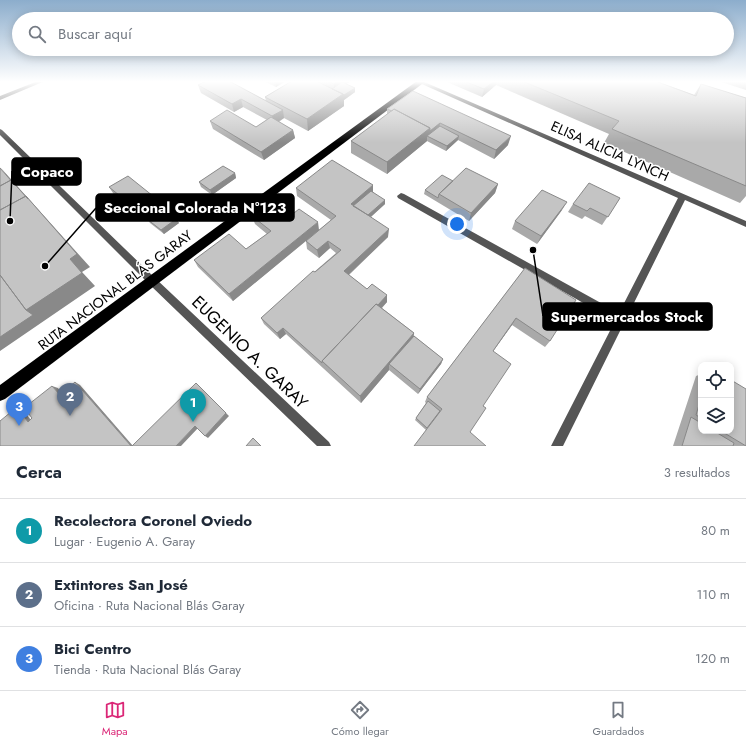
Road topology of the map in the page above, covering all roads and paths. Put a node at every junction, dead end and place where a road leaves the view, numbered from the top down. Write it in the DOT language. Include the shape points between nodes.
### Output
graph roads {
  1 [pos="392,102"];
  2 [pos="467,102"];
  3 [pos="0,131"];
  4 [pos="401,196"];
  5 [pos="682,196"];
  6 [pos="746,224"];
  7 [pos="152,281"];
  8 [pos="620,319"];
  9 [pos="0,394"];
  10 [pos="325,446"];
  11 [pos="557,446"];
  1 -- 7 [label="highway, RUTA NACIONAL BLÁS GARAY"];
  2 -- 5 [label="street, ELISA ALICIA LYNCH"];
  3 -- 7 [label="street, EUGENIO A. GARAY"];
  4 -- 8 [label="street"];
  5 -- 6 [label="street, ELISA ALICIA LYNCH"];
  5 -- 8 [label="street"];
  7 -- 9 [label="highway, RUTA NACIONAL BLÁS GARAY"];
  7 -- 10 [label="street, EUGENIO A. GARAY"];
  8 -- 11 [label="street"];
}
